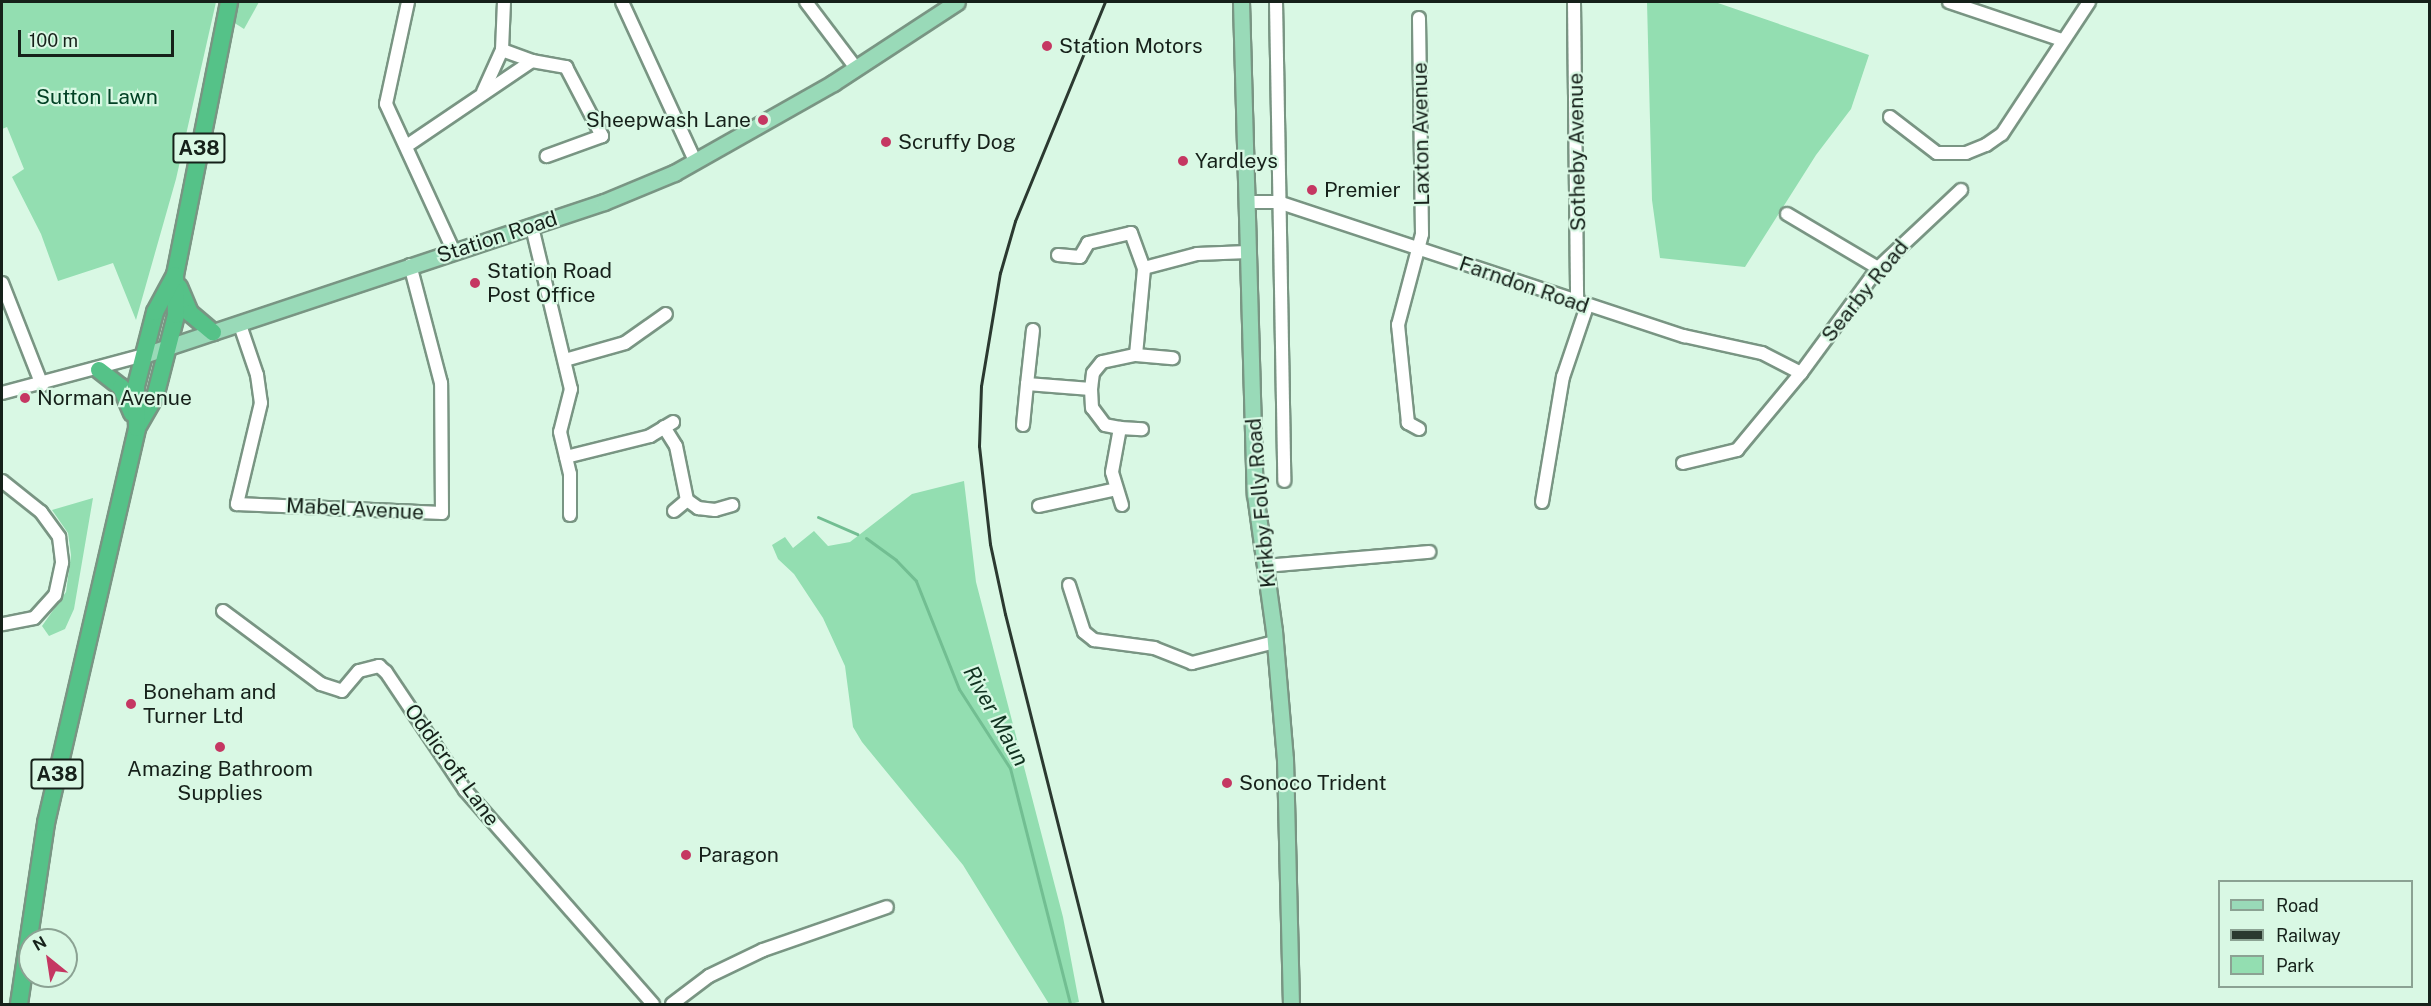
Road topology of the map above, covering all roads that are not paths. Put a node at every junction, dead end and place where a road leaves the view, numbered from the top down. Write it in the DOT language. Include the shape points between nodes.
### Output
graph roads {
  1 [pos="229,2"];
  2 [pos="408,2"];
  3 [pos="504,2"];
  4 [pos="622,2"];
  5 [pos="806,2"];
  6 [pos="957,2"];
  7 [pos="1241,2"];
  8 [pos="1276,2"];
  9 [pos="1574,2"];
  10 [pos="1949,2"];
  11 [pos="2089,2"];
  12 [pos="1419,18"];
  13 [pos="2062,40"];
  14 [pos="502,50"];
  15 [pos="532,62"];
  16 [pos="856,68"];
  17 [pos="482,93"];
  18 [pos="1890,117"];
  19 [pos="408,146"];
  20 [pos="547,156"];
  21 [pos="695,160"];
  22 [pos="1961,190"];
  23 [pos="1246,202"];
  24 [pos="1278,202"];
  25 [pos="1787,214"];
  26 [pos="532,227"];
  27 [pos="1419,249"];
  28 [pos="454,252"];
  29 [pos="1248,252"];
  30 [pos="1058,255"];
  31 [pos="410,265"];
  32 [pos="1144,268"];
  33 [pos="1878,268"];
  34 [pos="175,275"];
  35 [pos="2,283"];
  36 [pos="1582,304"];
  37 [pos="666,314"];
  38 [pos="240,324"];
  39 [pos="1033,330"];
  40 [pos="213,332"];
  41 [pos="168,347"];
  42 [pos="144,355"];
  43 [pos="1136,355"];
  44 [pos="1173,358"];
  45 [pos="565,360"];
  46 [pos="99,370"];
  47 [pos="1801,373"];
  48 [pos="1027,384"];
  49 [pos="42,385"];
  50 [pos="1091,389"];
  51 [pos="2,393"];
  52 [pos="1023,425"];
  53 [pos="137,428"];
  54 [pos="1120,428"];
  55 [pos="1142,429"];
  56 [pos="1419,429"];
  57 [pos="566,457"];
  58 [pos="1683,464"];
  59 [pos="2,481"];
  60 [pos="1284,481"];
  61 [pos="1116,489"];
  62 [pos="687,500"];
  63 [pos="1542,502"];
  64 [pos="732,505"];
  65 [pos="1122,505"];
  66 [pos="1039,506"];
  67 [pos="674,512"];
  68 [pos="570,515"];
  69 [pos="1429,552"];
  70 [pos="1265,566"];
  71 [pos="1069,585"];
  72 [pos="224,611"];
  73 [pos="2,624"];
  74 [pos="1275,642"];
  75 [pos="887,907"];
  76 [pos="19,1005"];
  77 [pos="653,1005"];
  78 [pos="672,1005"];
  79 [pos="1291,1005"];
  1 -- 34 [label="highway, A38"];
  2 -- 19 [label="street" via="387,104"];
  3 -- 14 [label="street"];
  4 -- 21 [label="street"];
  5 -- 16 [label="street"];
  6 -- 16 [label="main road, Station Road"];
  7 -- 23 [label="main road, Kirkby Folly Road"];
  8 -- 24 [label="street, Kirkby Folly Road"];
  9 -- 36 [label="street, Sotheby Avenue"];
  10 -- 13 [label="street"];
  11 -- 13 [label="street"];
  12 -- 27 [label="street, Laxton Avenue"];
  13 -- 18 [label="street" via="2001,134 1986,145 1949,156 1937,153"];
  14 -- 15 [label="street"];
  14 -- 17 [label="street"];
  15 -- 17 [label="street"];
  15 -- 20 [label="street" via="566,67 602,136"];
  16 -- 21 [label="main road, Station Road"];
  17 -- 19 [label="street"];
  19 -- 28 [label="street"];
  21 -- 26 [label="main road, Station Road" via="604,202"];
  22 -- 33 [label="street, Searby Road"];
  23 -- 24 [label="street, Farndon Road"];
  23 -- 29 [label="main road, Kirkby Folly Road"];
  24 -- 27 [label="street, Farndon Road"];
  24 -- 60 [label="street, Kirkby Folly Road"];
  25 -- 33 [label="street"];
  26 -- 28 [label="main road, Station Road"];
  26 -- 45 [label="street"];
  27 -- 36 [label="street, Farndon Road"];
  27 -- 56 [label="street, Laxton Avenue" via="1398,325 1408,423"];
  28 -- 31 [label="main road, Station Road"];
  29 -- 32 [label="street" via="1197,254"];
  29 -- 70 [label="main road, Kirkby Folly Road" via="1256,494"];
  30 -- 32 [label="street" via="1080,257 1088,243 1131,233"];
  31 -- 38 [label="main road, Station Road"];
  31 -- 38 [label="street, Mabel Avenue" via="441,383 442,513 237,504 261,403 257,375"];
  32 -- 43 [label="street"];
  33 -- 47 [label="street, Searby Road"];
  34 -- 40 [label="highway" via="190,313"];
  34 -- 41 [label="highway, A38" via="176,315"];
  34 -- 42 [label="highway, A38" via="155,312"];
  35 -- 49 [label="street"];
  36 -- 47 [label="street, Farndon Road" via="1684,336 1754,351"];
  36 -- 63 [label="street, Sotheby Avenue" via="1563,377"];
  37 -- 45 [label="street" via="626,343"];
  38 -- 40 [label="main road, Station Road"];
  39 -- 48 [label="street"];
  40 -- 41 [label="main road, Station Road"];
  41 -- 42 [label="main road, Station Road"];
  41 -- 53 [label="highway, A38" via="154,397"];
  42 -- 46 [label="street, Station Road"];
  42 -- 53 [label="highway, A38" via="136,391"];
  43 -- 44 [label="street"];
  43 -- 50 [label="street" via="1102,362 1093,373"];
  45 -- 57 [label="street" via="572,389 560,432"];
  46 -- 49 [label="street, Station Road"];
  46 -- 53 [label="highway" via="121,387"];
  47 -- 58 [label="street, Searby Road" via="1737,450"];
  48 -- 50 [label="street"];
  48 -- 52 [label="street"];
  49 -- 51 [label="street, Station Road"];
  50 -- 54 [label="street" via="1092,408 1105,425"];
  53 -- 76 [label="highway, A38" via="65,735 30,914"];
  54 -- 55 [label="street"];
  54 -- 61 [label="street" via="1112,472"];
  57 -- 62 [label="street" via="650,436 669,424"];
  57 -- 68 [label="street"];
  59 -- 73 [label="street" via="23,495 47,520 59,537 62,563 55,594 34,618"];
  61 -- 65 [label="street"];
  61 -- 66 [label="street"];
  62 -- 64 [label="street" via="699,508 715,510"];
  62 -- 67 [label="street"];
  69 -- 70 [label="street"];
  70 -- 74 [label="main road, Kirkby Folly Road"];
  71 -- 74 [label="street" via="1084,632 1094,639 1154,648 1192,663 1210,662"];
  72 -- 77 [label="street, Oddicroft Lane" via="321,684 342,691 359,671 379,666 386,672 465,790"];
  74 -- 79 [label="main road, Kirkby Folly Road" via="1285,759"];
  75 -- 78 [label="street" via="763,950 709,976"];
}
